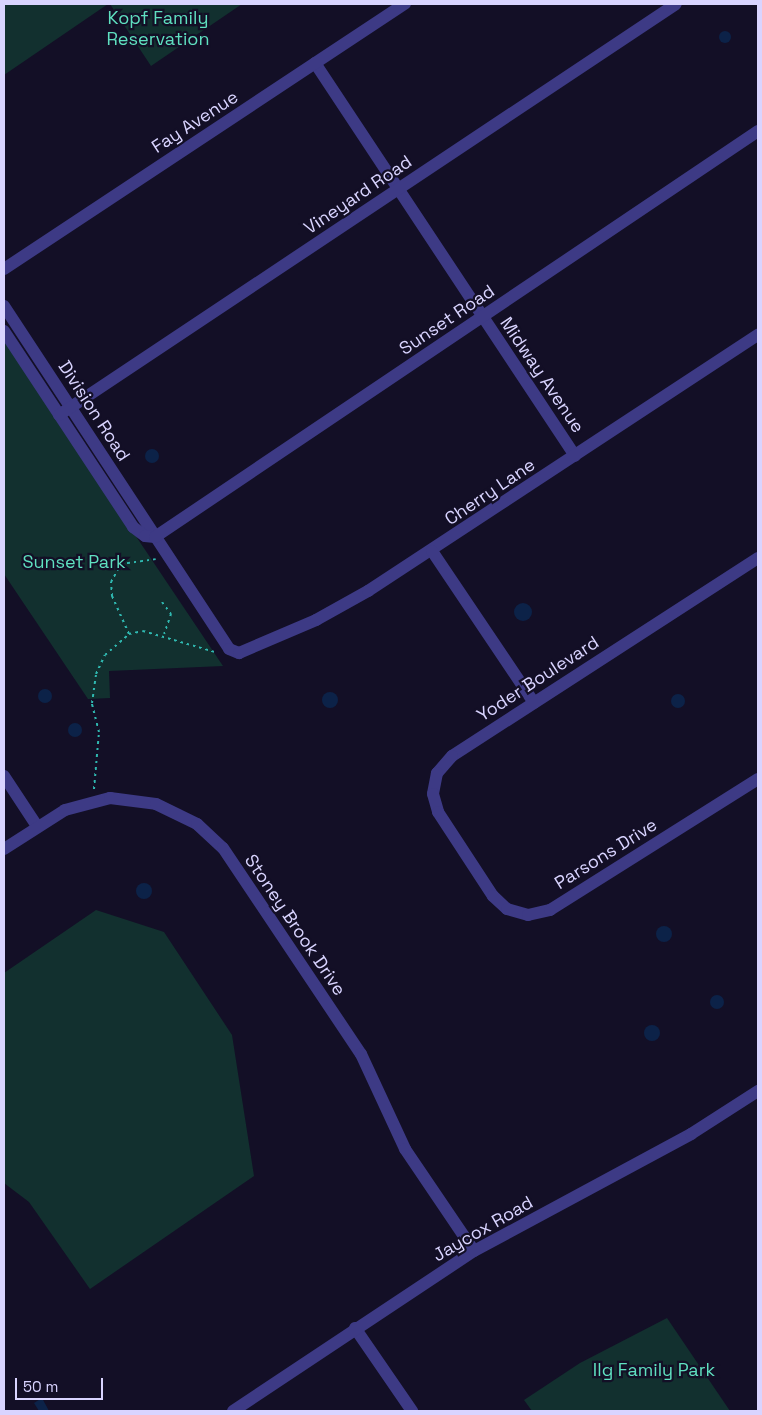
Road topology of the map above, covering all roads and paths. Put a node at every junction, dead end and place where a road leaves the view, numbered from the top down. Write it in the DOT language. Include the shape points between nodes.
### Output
graph roads {
  1 [pos="405,4"];
  2 [pos="676,4"];
  3 [pos="315,63"];
  4 [pos="758,131"];
  5 [pos="398,189"];
  6 [pos="4,269"];
  7 [pos="4,306"];
  8 [pos="482,317"];
  9 [pos="4,331"];
  10 [pos="758,335"];
  11 [pos="70,407"];
  12 [pos="59,415"];
  13 [pos="575,456"];
  14 [pos="155,537"];
  15 [pos="432,551"];
  16 [pos="168,558"];
  17 [pos="758,558"];
  18 [pos="162,602"];
  19 [pos="129,634"];
  20 [pos="164,634"];
  21 [pos="229,649"];
  22 [pos="534,703"];
  23 [pos="4,776"];
  24 [pos="758,779"];
  25 [pos="93,801"];
  26 [pos="37,826"];
  27 [pos="4,849"];
  28 [pos="478,873"];
  29 [pos="758,1090"];
  30 [pos="474,1252"];
  31 [pos="355,1328"];
  32 [pos="233,1411"];
  33 [pos="412,1411"];
  1 -- 3 [label="street, Fay Avenue"];
  2 -- 5 [label="street, Vineyard Road"];
  3 -- 5 [label="street, Midway Avenue"];
  3 -- 6 [label="street, Fay Avenue"];
  4 -- 8 [label="street, Sunset Road"];
  5 -- 8 [label="street, Midway Avenue"];
  5 -- 11 [label="street, Vineyard Road"];
  7 -- 11 [label="street, Division Road"];
  8 -- 13 [label="street, Midway Avenue"];
  8 -- 14 [label="street, Sunset Road"];
  9 -- 12 [label="street, Division Road"];
  10 -- 13 [label="street, Cherry Lane"];
  11 -- 12 [label="street, Vineyard Road"];
  11 -- 14 [label="street, Division Road"];
  12 -- 14 [label="street, Division Road" via="133,527 145,536"];
  13 -- 15 [label="street, Cherry Lane"];
  14 -- 16 [label="street, Division Road"];
  15 -- 21 [label="street, Cherry Lane" via="316,620 239,653"];
  15 -- 22 [label="street"];
  16 -- 19 [label="path" via="129,562 116,570 112,596"];
  16 -- 21 [label="street, Division Road"];
  17 -- 22 [label="street, Yoder Boulevard"];
  18 -- 20 [label="path" via="171,614"];
  19 -- 20 [label="path"];
  19 -- 25 [label="path" via="105,655 96,674 92,703 100,732"];
  20 -- 21 [label="path" via="211,653"];
  22 -- 28 [label="street, Yoder Boulevard" via="452,756 434,783 438,812"];
  23 -- 26 [label="street"];
  24 -- 28 [label="street, Parsons Drive" via="539,914 507,909"];
  25 -- 26 [label="street, Stoney Brook Drive"];
  25 -- 30 [label="street, Stoney Brook Drive" via="133,799 167,808 197,824 222,848 361,1054 401,1142"];
  26 -- 27 [label="street, Stoney Brook Drive"];
  29 -- 30 [label="street, Jaycox Road" via="691,1134"];
  30 -- 31 [label="street, Jaycox Road"];
  31 -- 32 [label="street, Jaycox Road"];
  31 -- 33 [label="street"];
}
